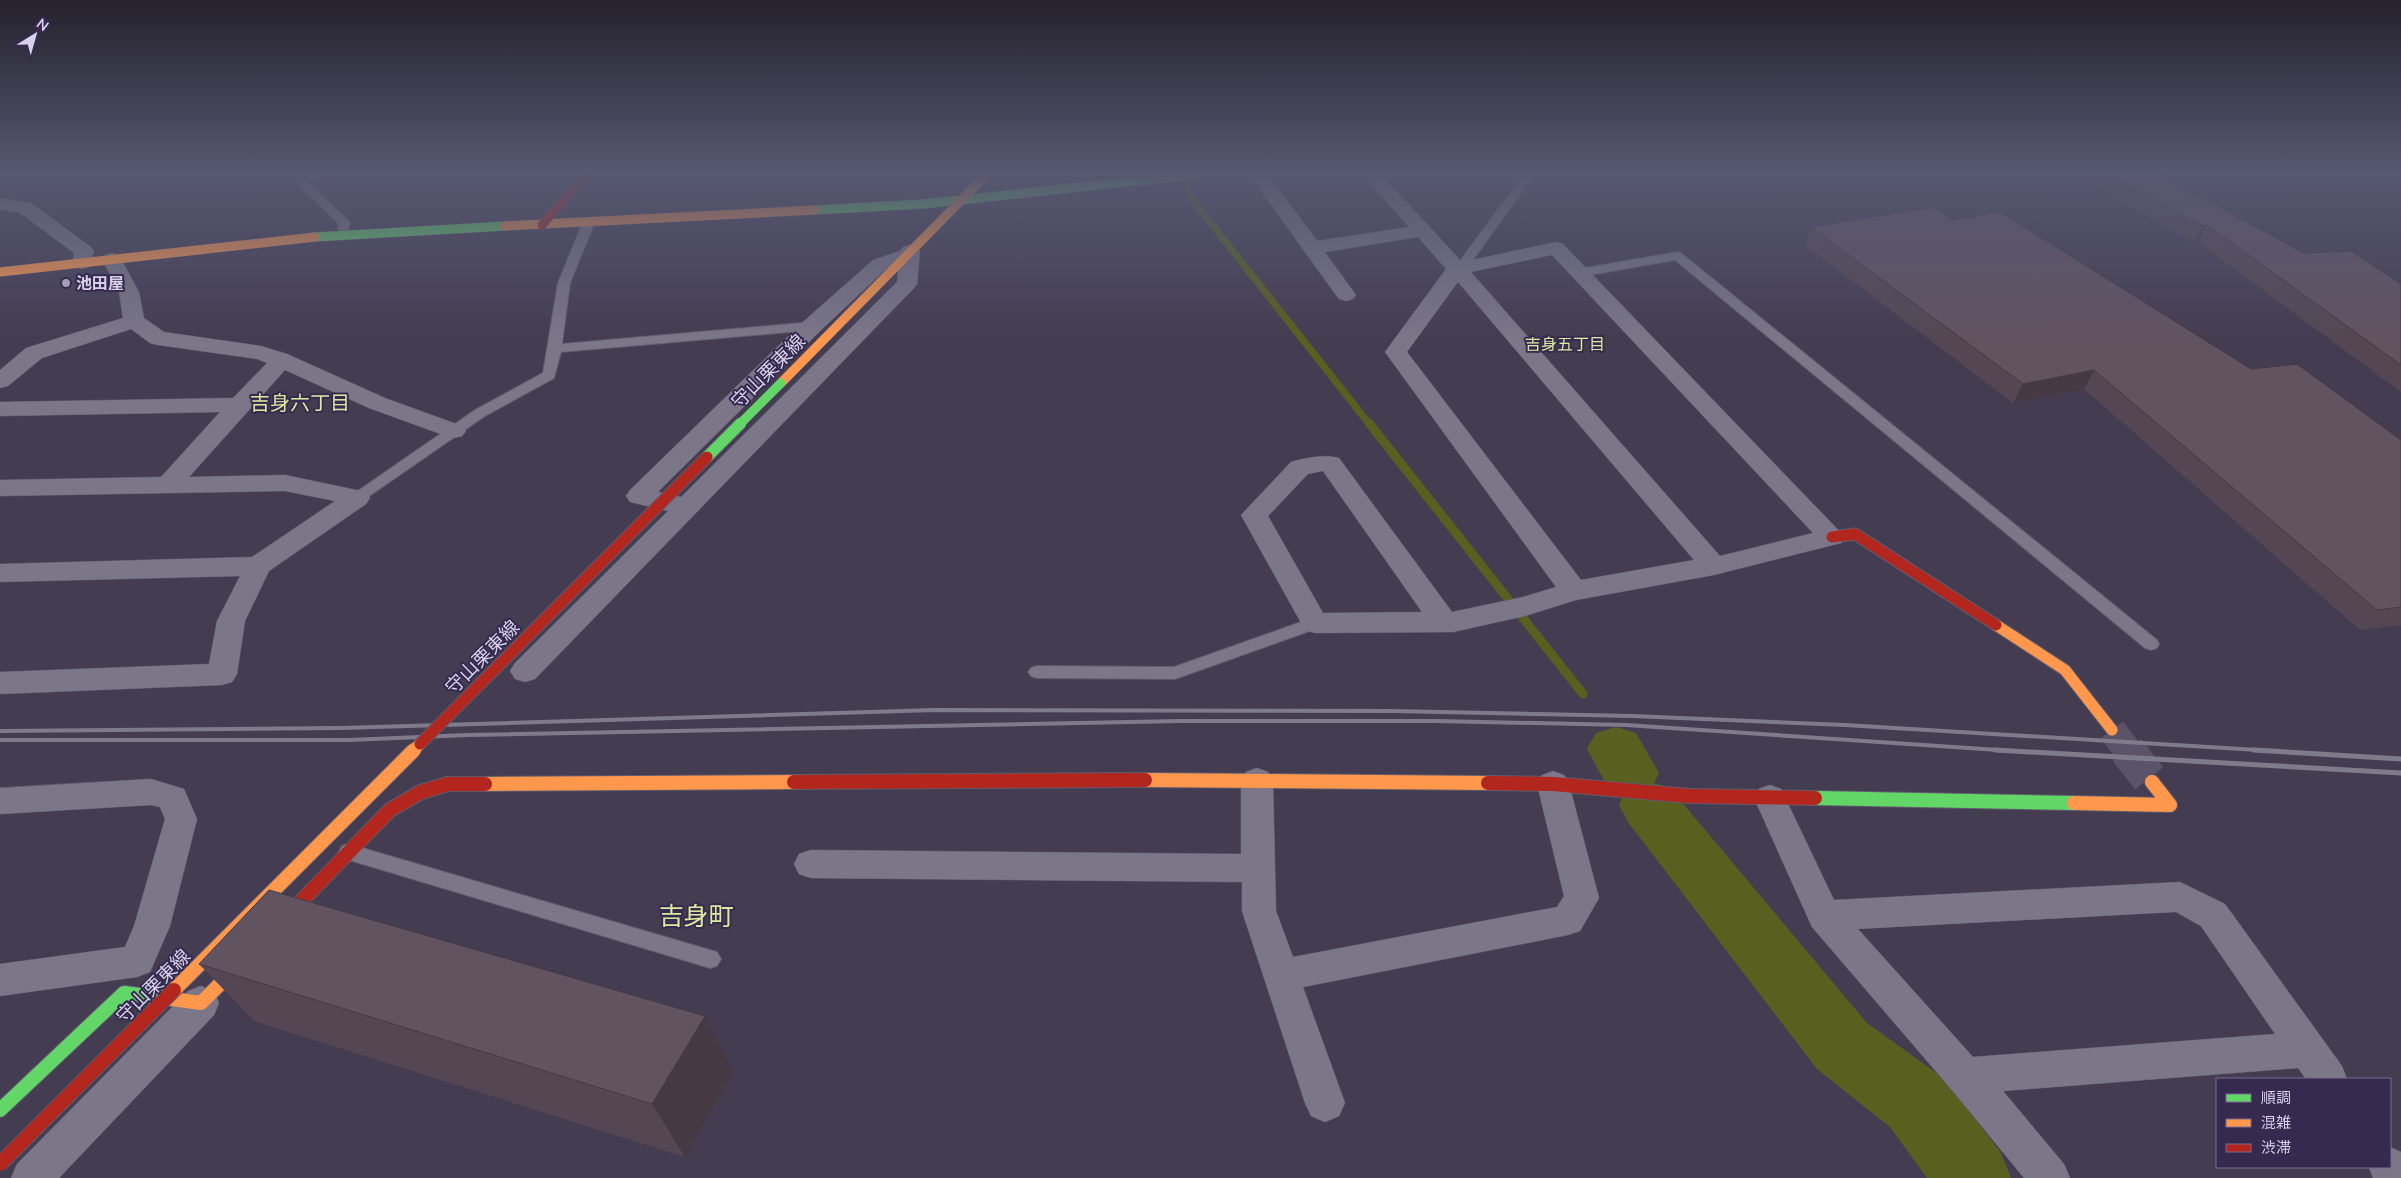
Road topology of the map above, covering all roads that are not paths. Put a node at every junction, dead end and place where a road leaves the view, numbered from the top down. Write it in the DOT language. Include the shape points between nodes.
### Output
graph roads {
  1 [pos="56,229"];
  2 [pos="344,229"];
  3 [pos="455,229"];
  4 [pos="586,229"];
  5 [pos="932,229"];
  6 [pos="1297,229"];
  7 [pos="1488,229"];
  8 [pos="1422,231"];
  9 [pos="344,234"];
  10 [pos="1311,248"];
  11 [pos="908,253"];
  12 [pos="112,259"];
  13 [pos="82,263"];
  14 [pos="1459,268"];
  15 [pos="0,272"];
  16 [pos="1579,273"];
  17 [pos="1346,295"];
  18 [pos="134,321"];
  19 [pos="812,326"];
  20 [pos="555,350"];
  21 [pos="279,359"];
  22 [pos="0,381"];
  23 [pos="239,405"];
  24 [pos="0,409"];
  25 [pos="454,431"];
  26 [pos="168,485"];
  27 [pos="0,488"];
  28 [pos="357,498"];
  29 [pos="687,507"];
  30 [pos="1832,537"];
  31 [pos="258,566"];
  32 [pos="1714,566"];
  33 [pos="0,573"];
  34 [pos="1574,591"];
  35 [pos="1444,622"];
  36 [pos="1315,623"];
  37 [pos="2151,644"];
  38 [pos="525,672"];
  39 [pos="1038,672"];
  40 [pos="0,683"];
  41 [pos="2112,730"];
  42 [pos="1256,781"];
  43 [pos="2152,782"];
  44 [pos="1553,784"];
  45 [pos="1770,798"];
  46 [pos="0,801"];
  47 [pos="349,852"];
  48 [pos="810,864"];
  49 [pos="1258,868"];
  50 [pos="1824,916"];
  51 [pos="268,934"];
  52 [pos="255,948"];
  53 [pos="710,959"];
  54 [pos="1281,975"];
  55 [pos="130,977"];
  56 [pos="0,980"];
  57 [pos="201,1003"];
  58 [pos="2307,1049"];
  59 [pos="1965,1076"];
  60 [pos="2327,1078"];
  61 [pos="1325,1103"];
  62 [pos="0,1110"];
  63 [pos="0,1164"];
  64 [pos="31,1178"];
  65 [pos="2050,1178"];
  1 -- 13 [label="street" via="84,251"];
  2 -- 9 [label="lane"];
  3 -- 9 [label="street"];
  4 -- 20 [label="lane" via="564,283"];
  5 -- 11 [label="street, 守山栗東線"];
  6 -- 10 [label="street"];
  7 -- 14 [label="lane"];
  8 -- 10 [label="street"];
  8 -- 14 [label="street"];
  9 -- 12 [label="street"];
  10 -- 17 [label="street"];
  11 -- 19 [label="street" via="880,264"];
  11 -- 29 [label="street" via="907,284"];
  11 -- 63 [label="street, 守山栗東線, bridge"];
  12 -- 13 [label="street"];
  12 -- 18 [label="street" via="129,292"];
  13 -- 15 [label="street"];
  14 -- 16 [label="street" via="1556,248"];
  14 -- 32 [label="street"];
  14 -- 34 [label="street" via="1396,352"];
  16 -- 30 [label="street"];
  16 -- 37 [label="lane" via="1677,256"];
  18 -- 21 [label="street" via="158,338 261,353"];
  18 -- 22 [label="street" via="34,353"];
  19 -- 20 [label="lane"];
  19 -- 29 [label="street" via="639,496"];
  20 -- 25 [label="lane" via="549,375"];
  21 -- 23 [label="street" via="278,366"];
  21 -- 25 [label="street" via="377,403"];
  23 -- 24 [label="street"];
  23 -- 26 [label="street"];
  25 -- 28 [label="lane"];
  26 -- 27 [label="street"];
  26 -- 28 [label="street" via="285,484"];
  28 -- 31 [label="street"];
  29 -- 38 [label="street"];
  30 -- 32 [label="street"];
  30 -- 41 [label="street" via="1855,534 2065,670"];
  31 -- 33 [label="street"];
  31 -- 40 [label="street" via="231,621 222,674"];
  32 -- 34 [label="street"];
  34 -- 35 [label="street" via="1516,609"];
  35 -- 36 [label="street"];
  35 -- 36 [label="street" via="1330,463 1300,467 1254,515"];
  36 -- 39 [label="lane" via="1176,673"];
  42 -- 44 [label="street"];
  42 -- 47 [label="street" via="448,784 422,792 390,810"];
  42 -- 49 [label="street"];
  43 -- 45 [label="street" via="2170,805"];
  44 -- 45 [label="street" via="1690,796"];
  44 -- 54 [label="street" via="1582,898 1568,920"];
  45 -- 50 [label="street"];
  46 -- 55 [label="street" via="151,792 173,798 181,818 152,926"];
  47 -- 51 [label="street"];
  47 -- 53 [label="lane"];
  48 -- 49 [label="street"];
  49 -- 54 [label="street" via="1259,911"];
  50 -- 58 [label="street" via="2180,897 2213,915"];
  50 -- 59 [label="street"];
  52 -- 57 [label="street"];
  54 -- 61 [label="street"];
  55 -- 56 [label="street"];
  55 -- 57 [label="street"];
  55 -- 62 [label="street"];
  57 -- 64 [label="street"];
  58 -- 59 [label="street"];
  58 -- 60 [label="street"];
  59 -- 65 [label="street"];
}
